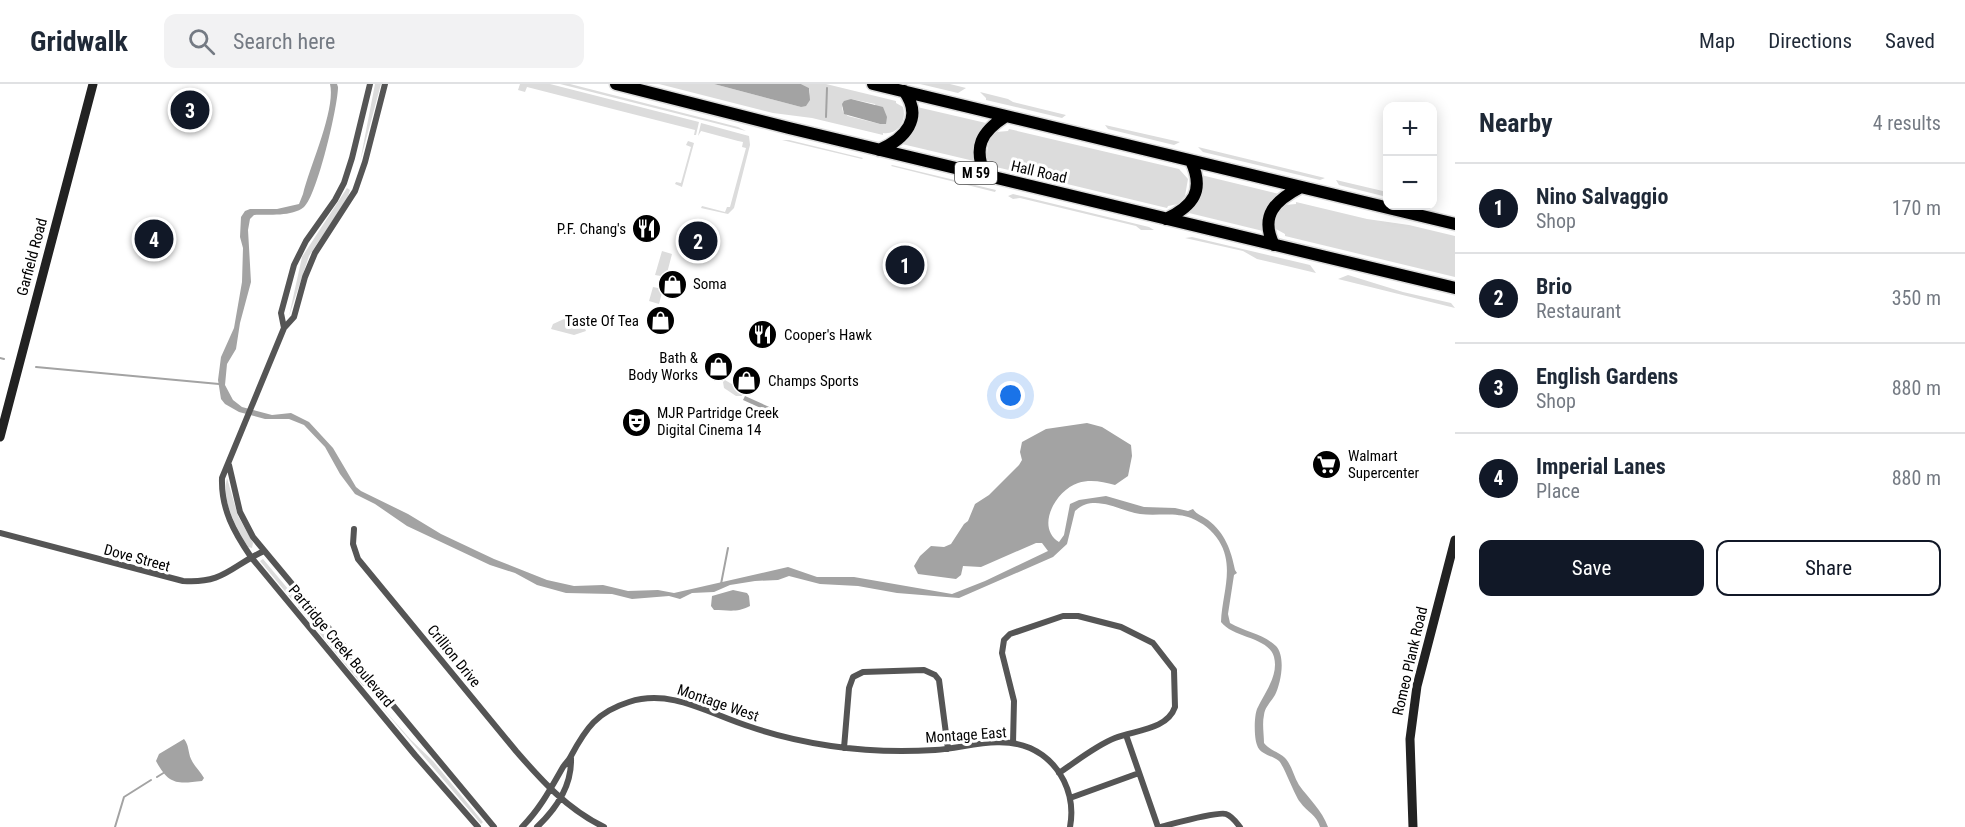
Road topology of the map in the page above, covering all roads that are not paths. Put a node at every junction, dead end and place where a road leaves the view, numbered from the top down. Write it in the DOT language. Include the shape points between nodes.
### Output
graph roads {
  1 [pos="93,84"];
  2 [pos="370,84"];
  3 [pos="385,84"];
  4 [pos="616,84"];
  5 [pos="873,84"];
  6 [pos="904,91"];
  7 [pos="1006,116"];
  8 [pos="879,150"];
  9 [pos="1191,161"];
  10 [pos="985,175"];
  11 [pos="1301,187"];
  12 [pos="1166,219"];
  13 [pos="1455,224"];
  14 [pos="1274,245"];
  15 [pos="1455,288"];
  16 [pos="284,328"];
  17 [pos="0,437"];
  18 [pos="229,465"];
  19 [pos="354,529"];
  20 [pos="0,533"];
  21 [pos="1455,540"];
  22 [pos="264,551"];
  23 [pos="251,557"];
  24 [pos="1126,735"];
  25 [pos="1013,743"];
  26 [pos="844,748"];
  27 [pos="948,749"];
  28 [pos="571,757"];
  29 [pos="1059,772"];
  30 [pos="1139,773"];
  31 [pos="551,790"];
  32 [pos="560,798"];
  33 [pos="1070,798"];
  34 [pos="478,827"];
  35 [pos="494,827"];
  36 [pos="522,827"];
  37 [pos="537,827"];
  38 [pos="604,827"];
  39 [pos="1070,827"];
  40 [pos="1159,827"];
  41 [pos="1240,827"];
  42 [pos="1413,827"];
  1 -- 17 [label="main road, Garfield Road"];
  2 -- 16 [label="street, Partridge Creek Boulevard" via="346,178 294,265 281,313"];
  3 -- 16 [label="street, Partridge Creek Boulevard" via="355,191 315,254 294,317"];
  4 -- 8 [label="highway, Hall Road / M 59"];
  5 -- 6 [label="highway"];
  6 -- 7 [label="highway"];
  6 -- 8 [label="highway" via="912,109 908,128 894,143"];
  7 -- 9 [label="highway"];
  7 -- 10 [label="highway" via="982,138 979,154"];
  8 -- 10 [label="highway, Hall Road / M 59"];
  9 -- 11 [label="highway"];
  9 -- 12 [label="highway" via="1196,180 1192,200 1185,209"];
  10 -- 12 [label="highway, Hall Road / M 59"];
  11 -- 13 [label="highway"];
  11 -- 14 [label="highway" via="1282,197 1272,209 1268,228"];
  12 -- 14 [label="highway, Hall Road / M 59"];
  14 -- 15 [label="highway, Hall Road / M 59"];
  16 -- 18 [label="street, Partridge Creek Boulevard"];
  18 -- 22 [label="street, Partridge Creek Boulevard" via="240,512"];
  18 -- 23 [label="street, Partridge Creek Boulevard" via="222,478 225,507 232,527"];
  19 -- 31 [label="street, Crillion Drive" via="355,553 362,564"];
  20 -- 23 [label="street, Dove Street" via="183,581 217,578"];
  21 -- 42 [label="main road, Romeo Plank Road" via="1413,710"];
  22 -- 23 [label="street, Dove Street"];
  22 -- 35 [label="street, Partridge Creek Boulevard"];
  23 -- 34 [label="street, Partridge Creek Boulevard"];
  24 -- 25 [label="street" via="1169,718 1175,707 1174,670 1153,643 1121,627 1063,616 1010,634 1004,640 1002,653 1014,701"];
  24 -- 29 [label="street"];
  24 -- 30 [label="street"];
  25 -- 27 [label="street, Montage East"];
  25 -- 29 [label="street, Montage East" via="1040,754"];
  26 -- 27 [label="street, Montage East"];
  26 -- 27 [label="street" via="853,677 863,672 924,670 939,680"];
  26 -- 28 [label="street, Montage West" via="788,738 679,701 653,698 623,704 600,717 583,733"];
  28 -- 31 [label="street, Montage West"];
  28 -- 32 [label="street, Montage West" via="571,769"];
  29 -- 33 [label="street, Montage East"];
  30 -- 33 [label="street"];
  30 -- 40 [label="street"];
  31 -- 32 [label="street, Crillion Drive"];
  31 -- 36 [label="street, Montage West"];
  32 -- 37 [label="street, Montage West"];
  32 -- 38 [label="street, Crillion Drive"];
  33 -- 39 [label="street, Montage East"];
  40 -- 41 [label="street" via="1226,813"];
}
